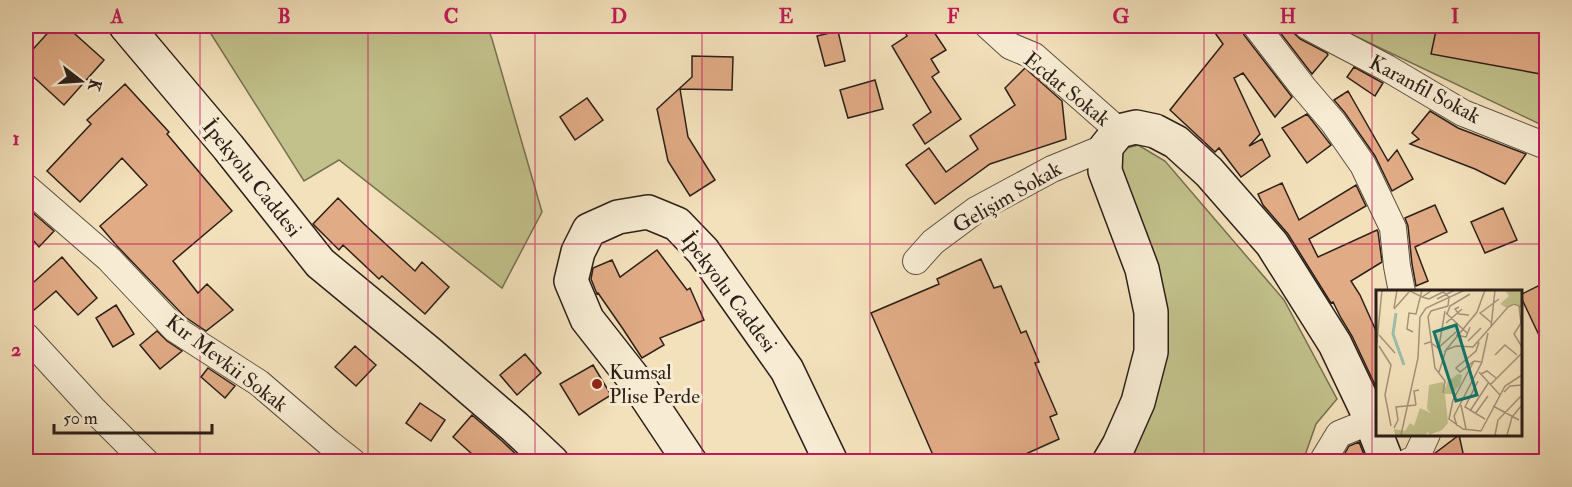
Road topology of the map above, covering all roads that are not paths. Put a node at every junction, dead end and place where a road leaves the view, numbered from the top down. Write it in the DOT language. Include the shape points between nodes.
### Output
graph roads {
  1 [pos="126,26"];
  2 [pos="988,26"];
  3 [pos="1256,26"];
  4 [pos="1307,26"];
  5 [pos="1112,139"];
  6 [pos="1546,146"];
  7 [pos="26,187"];
  8 [pos="916,261"];
  9 [pos="1402,290"];
  10 [pos="26,336"];
  11 [pos="1371,422"];
  12 [pos="1376,434"];
  13 [pos="1377,436"];
  14 [pos="1427,436"];
  15 [pos="146,462"];
  16 [pos="353,462"];
  17 [pos="552,462"];
  18 [pos="690,462"];
  19 [pos="831,462"];
  20 [pos="1109,462"];
  21 [pos="1322,462"];
  22 [pos="1387,462"];
  23 [pos="1408,462"];
  1 -- 17 [label="street, İpekyolu Caddesi" via="320,263"];
  2 -- 5 [label="street, Ecdat Sokak" via="1010,46 1034,56"];
  3 -- 9 [label="street" via="1363,165 1393,228"];
  4 -- 6 [label="street, Karanfil Sokak" via="1463,113"];
  5 -- 8 [label="street, Gelişim Sokak" via="976,210 933,242"];
  5 -- 11 [label="street" via="1136,127 1155,131 1176,142 1209,172 1272,244 1335,344"];
  5 -- 20 [label="street" via="1105,171 1142,269 1150,312 1150,352 1138,402"];
  7 -- 16 [label="street, Kır Mevkii Sokak" via="109,259 175,328 259,383"];
  10 -- 15 [label="street"];
  11 -- 12 [label="street"];
  11 -- 21 [label="street" via="1339,434"];
  13 -- 22 [label="street"];
  14 -- 23 [label="street" via="1416,458"];
  18 -- 19 [label="street, İpekyolu Caddesi" via="638,384 587,319 571,281 578,252 589,230 618,217 648,212 677,224 703,251 787,370"];
}
